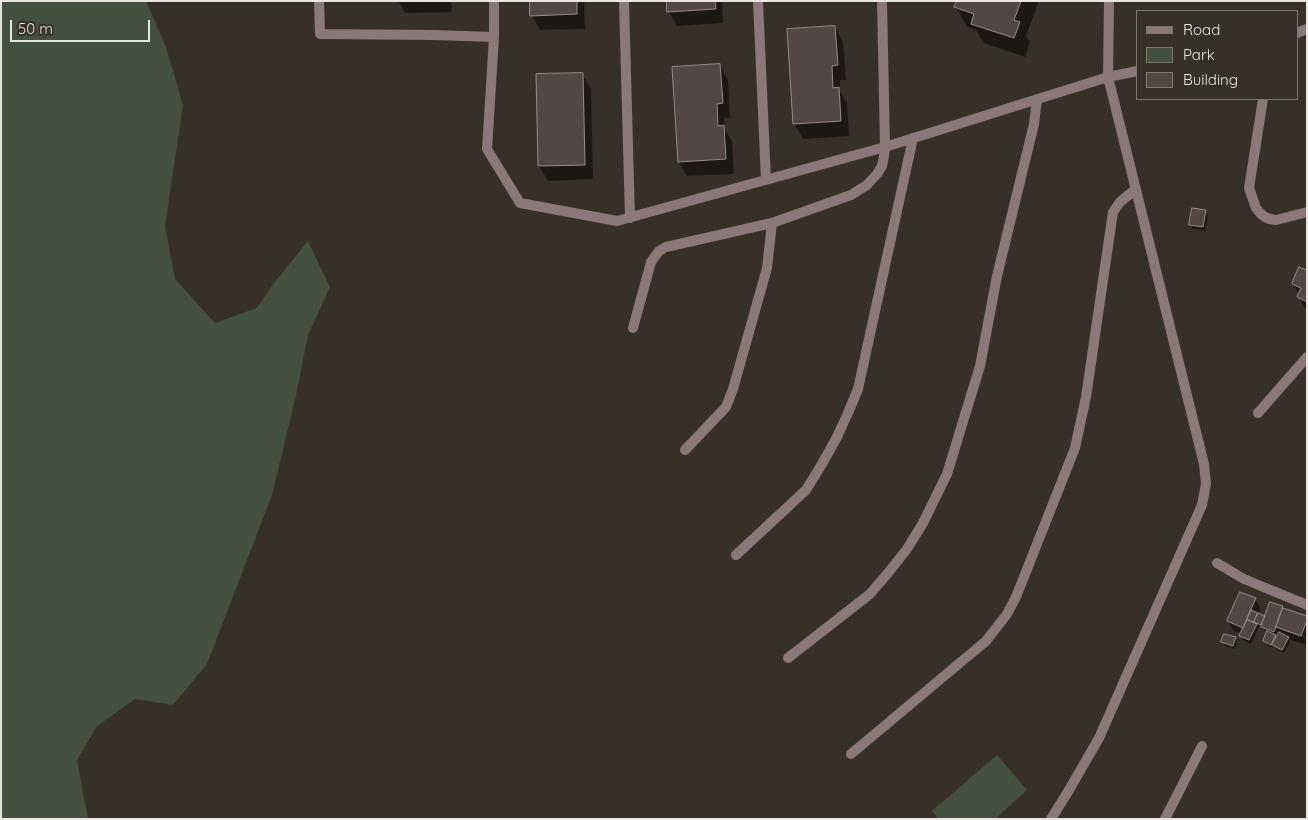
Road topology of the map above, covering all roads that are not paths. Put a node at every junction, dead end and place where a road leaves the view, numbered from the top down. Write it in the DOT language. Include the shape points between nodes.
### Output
graph roads {
  1 [pos="319,1"];
  2 [pos="494,1"];
  3 [pos="624,1"];
  4 [pos="758,1"];
  5 [pos="882,1"];
  6 [pos="1109,1"];
  7 [pos="494,37"];
  8 [pos="1136,71"];
  9 [pos="1108,77"];
  10 [pos="1038,99"];
  11 [pos="1263,100"];
  12 [pos="913,138"];
  13 [pos="885,147"];
  14 [pos="766,180"];
  15 [pos="1136,189"];
  16 [pos="1307,212"];
  17 [pos="630,218"];
  18 [pos="772,223"];
  19 [pos="633,328"];
  20 [pos="1307,357"];
  21 [pos="1258,413"];
  22 [pos="685,450"];
  23 [pos="736,555"];
  24 [pos="1217,563"];
  25 [pos="1307,605"];
  26 [pos="788,658"];
  27 [pos="1202,746"];
  28 [pos="852,754"];
  29 [pos="1051,819"];
  30 [pos="1165,819"];
  1 -- 7 [label="street" via="320,34"];
  2 -- 7 [label="street"];
  3 -- 17 [label="street"];
  4 -- 14 [label="street"];
  5 -- 13 [label="street"];
  6 -- 9 [label="street"];
  7 -- 17 [label="street" via="487,149 520,203 617,221"];
  8 -- 9 [label="street"];
  9 -- 10 [label="street"];
  9 -- 15 [label="street"];
  10 -- 12 [label="street"];
  10 -- 26 [label="street" via="980,366 947,474 923,523 870,594"];
  11 -- 16 [label="street" via="1249,188 1256,208 1265,217 1276,220"];
  12 -- 13 [label="street"];
  12 -- 23 [label="street" via="858,389 848,414 806,490"];
  13 -- 14 [label="street"];
  13 -- 18 [label="street" via="878,174 860,191"];
  14 -- 17 [label="street"];
  15 -- 28 [label="street" via="1113,212 1086,397 1075,448 1016,597 986,641"];
  15 -- 29 [label="street" via="1204,464 1206,484 1202,504 1099,738"];
  18 -- 19 [label="street" via="659,251 651,262"];
  18 -- 22 [label="street" via="767,268 730,398 726,407"];
  20 -- 21 [label="street"];
  24 -- 25 [label="street"];
  27 -- 30 [label="street"];
}
